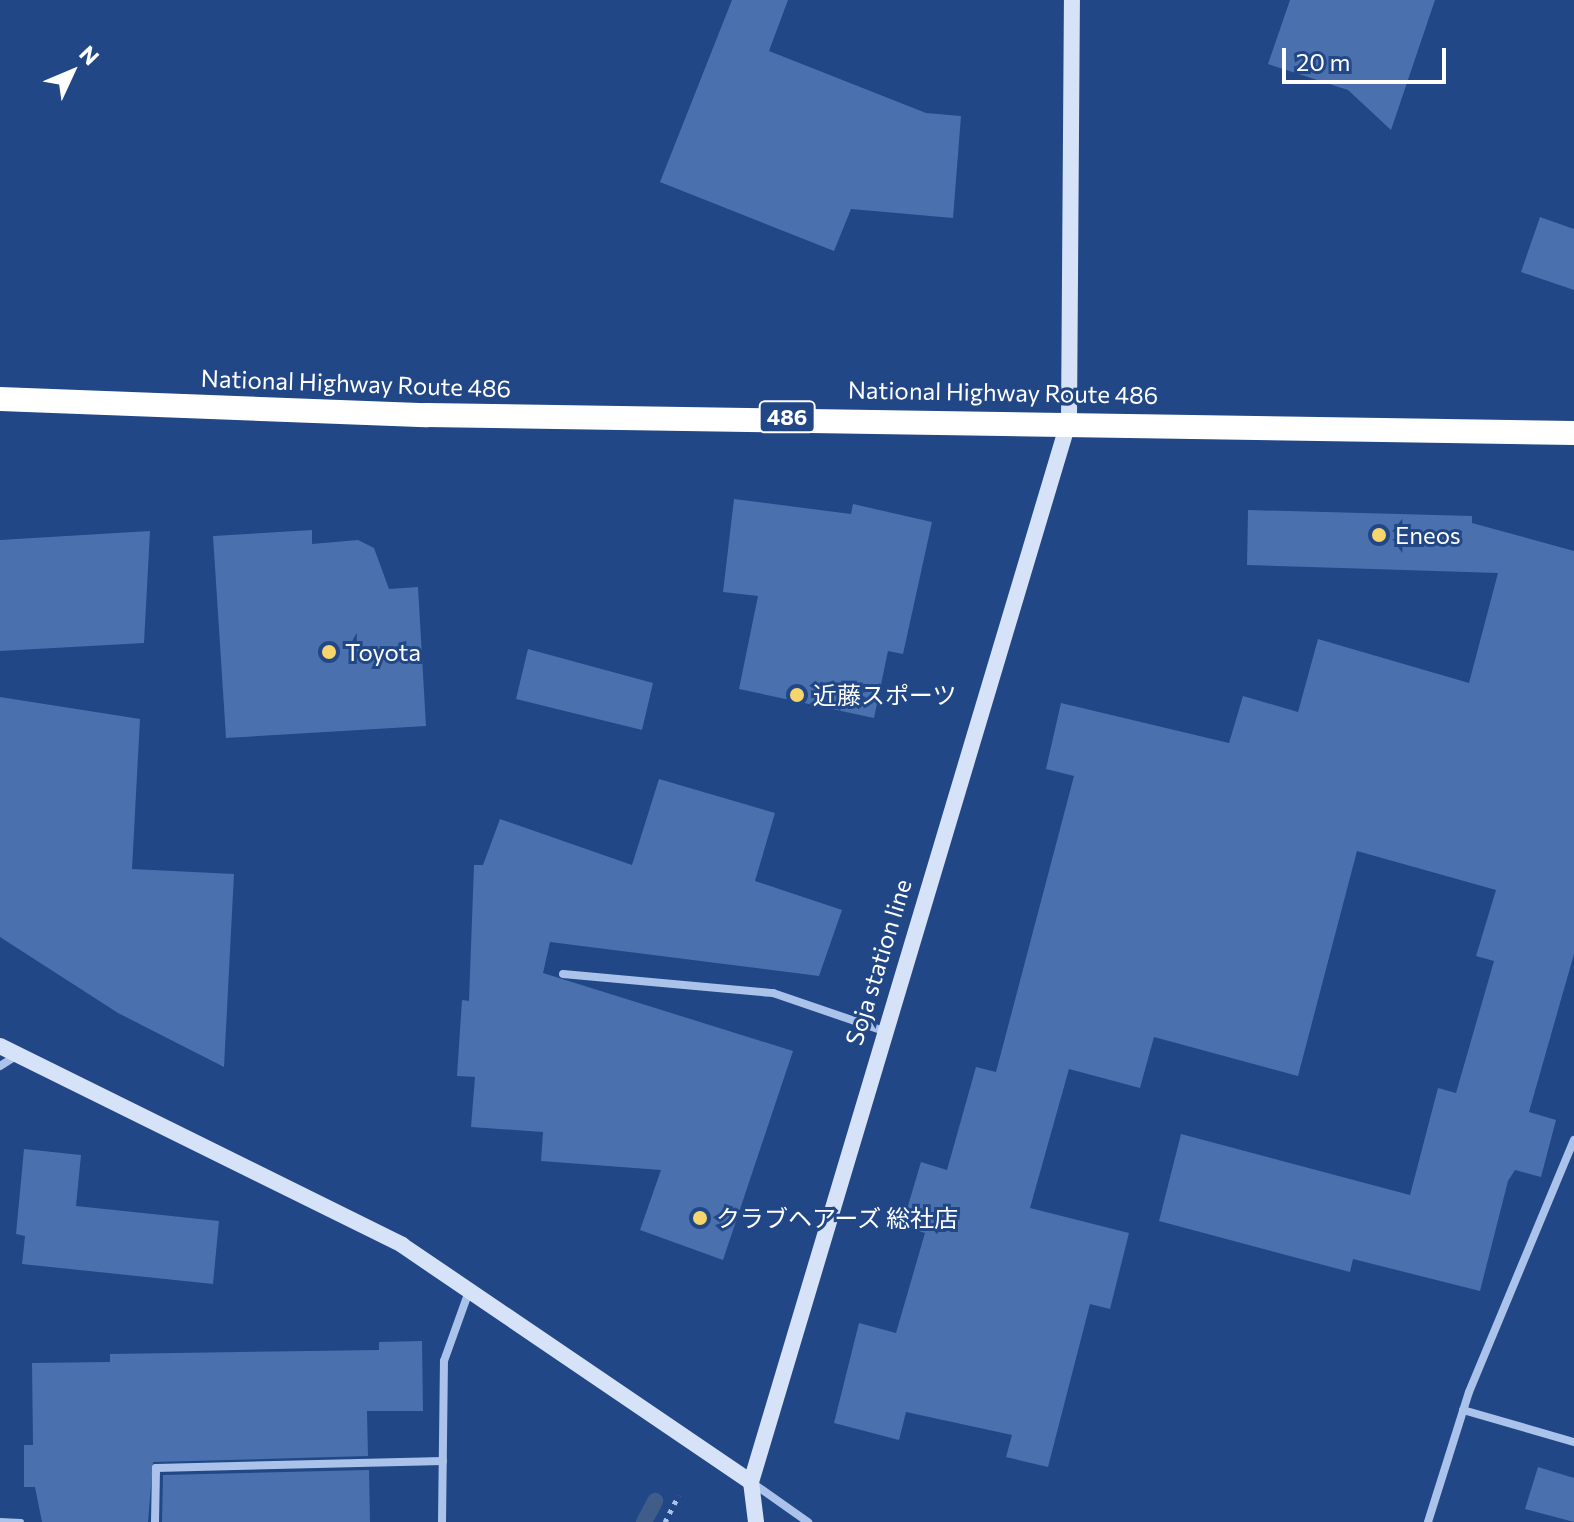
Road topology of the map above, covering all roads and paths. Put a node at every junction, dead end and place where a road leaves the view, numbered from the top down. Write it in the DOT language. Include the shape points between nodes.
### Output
graph roads {
  1 [pos="1072,0"];
  2 [pos="0,399"];
  3 [pos="1069,420"];
  4 [pos="1574,433"];
  5 [pos="563,974"];
  6 [pos="881,1030"];
  7 [pos="0,1046"];
  8 [pos="17,1055"];
  9 [pos="0,1066"];
  10 [pos="1574,1140"];
  11 [pos="469,1290"];
  12 [pos="1463,1410"];
  13 [pos="1574,1442"];
  14 [pos="443,1461"];
  15 [pos="751,1482"];
  16 [pos="679,1495"];
  17 [pos="0,1521"];
  18 [pos="21,1522"];
  19 [pos="155,1522"];
  20 [pos="442,1522"];
  21 [pos="665,1522"];
  22 [pos="756,1522"];
  23 [pos="808,1522"];
  24 [pos="1428,1522"];
  1 -- 3 [label="street, Soja station line"];
  2 -- 3 [label="highway, National Highway Route 486 / 486" via="426,415"];
  3 -- 4 [label="highway, National Highway Route 486 / 486"];
  3 -- 6 [label="street, Soja station line"];
  5 -- 6 [label="street" via="773,993"];
  6 -- 15 [label="street, Soja station line"];
  7 -- 8 [label="street"];
  8 -- 9 [label="street"];
  8 -- 11 [label="street" via="402,1245"];
  10 -- 12 [label="street"];
  11 -- 14 [label="street" via="444,1361"];
  11 -- 15 [label="street"];
  12 -- 13 [label="street"];
  12 -- 24 [label="street"];
  14 -- 19 [label="street" via="156,1468"];
  14 -- 20 [label="street"];
  15 -- 22 [label="street, Soja station line"];
  15 -- 23 [label="street"];
  16 -- 21 [label="path"];
  17 -- 18 [label="lane"];
}
